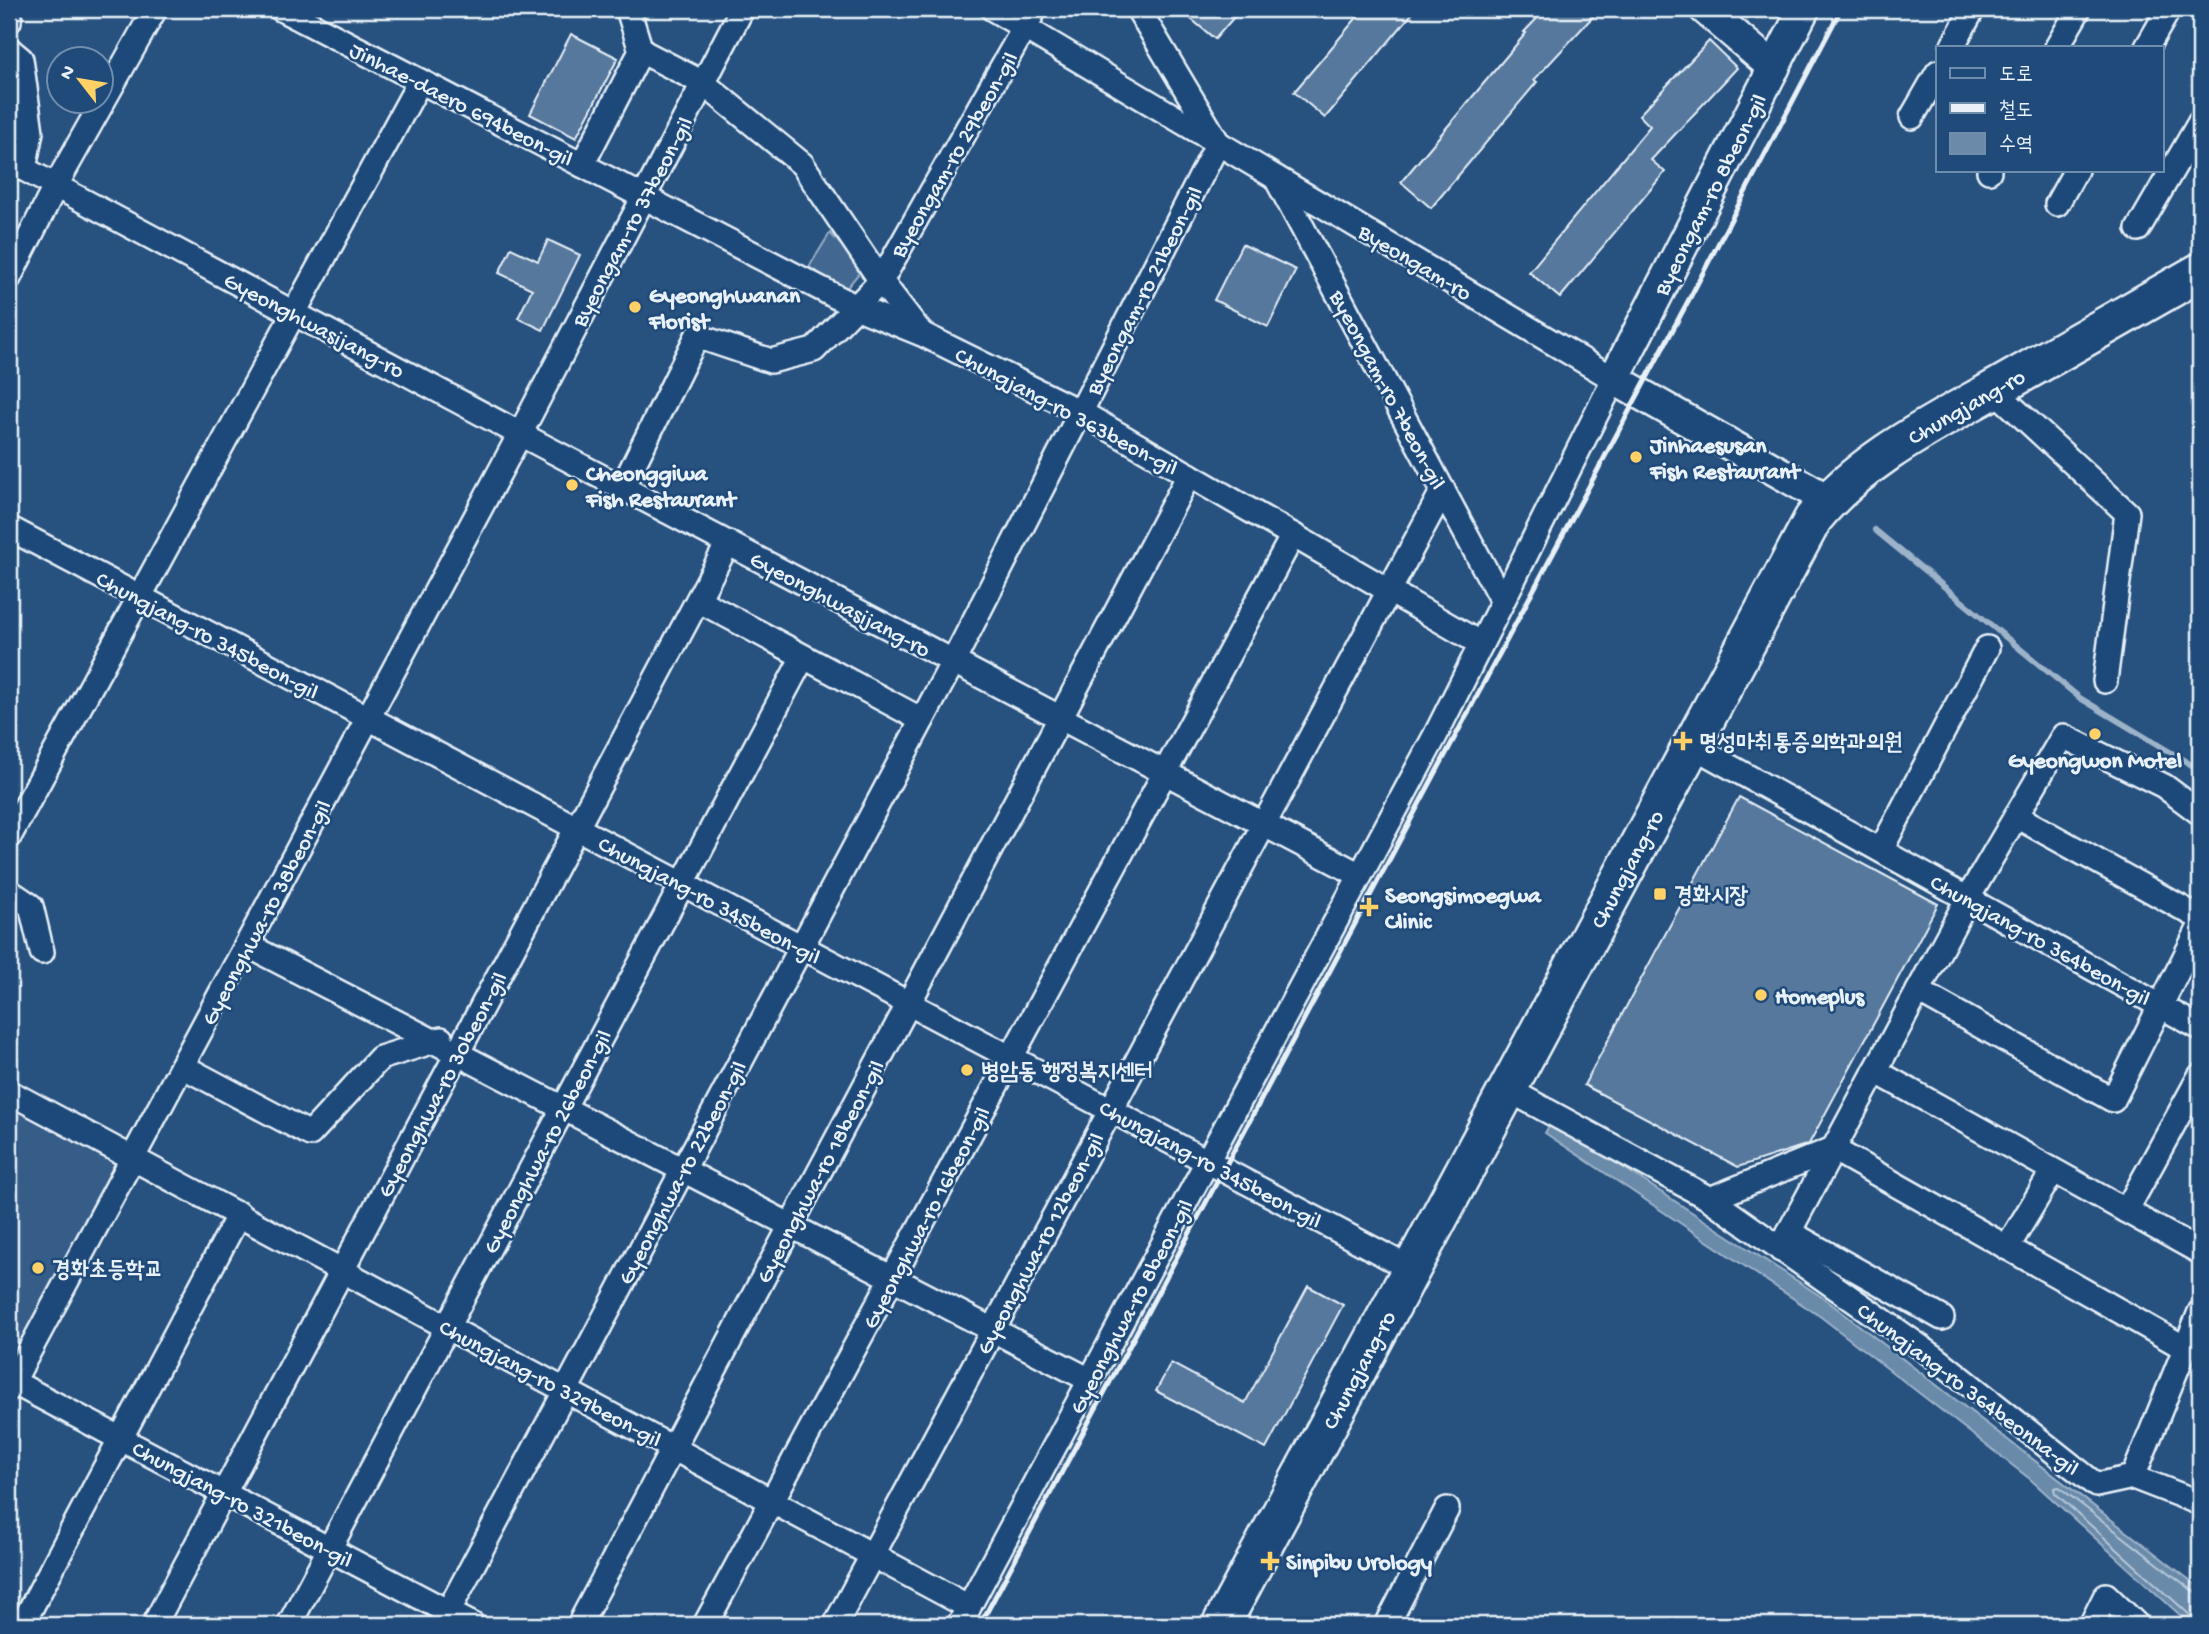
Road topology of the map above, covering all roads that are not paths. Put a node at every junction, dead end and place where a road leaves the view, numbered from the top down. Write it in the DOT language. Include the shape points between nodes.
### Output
graph roads {
  1 [pos="10,9"];
  2 [pos="155,9"];
  3 [pos="281,9"];
  4 [pos="628,9"];
  5 [pos="742,9"];
  6 [pos="993,9"];
  7 [pos="1138,9"];
  8 [pos="1705,9"];
  9 [pos="1804,9"];
  10 [pos="1973,9"];
  11 [pos="2079,9"];
  12 [pos="2169,9"];
  13 [pos="1030,18"];
  14 [pos="9,21"];
  15 [pos="1953,46"];
  16 [pos="2058,46"];
  17 [pos="2148,46"];
  18 [pos="9,49"];
  19 [pos="641,51"];
  20 [pos="1774,68"];
  21 [pos="1936,75"];
  22 [pos="420,81"];
  23 [pos="703,83"];
  24 [pos="1912,117"];
  25 [pos="2200,122"];
  26 [pos="1218,143"];
  27 [pos="16,165"];
  28 [pos="582,165"];
  29 [pos="2075,172"];
  30 [pos="1275,177"];
  31 [pos="56,186"];
  32 [pos="643,197"];
  33 [pos="2056,204"];
  34 [pos="2138,229"];
  35 [pos="2200,272"];
  36 [pos="9,278"];
  37 [pos="881,281"];
  38 [pos="856,307"];
  39 [pos="294,313"];
  40 [pos="922,334"];
  41 [pos="1614,379"];
  42 [pos="1994,390"];
  43 [pos="1080,412"];
  44 [pos="520,434"];
  45 [pos="1189,475"];
  46 [pos="622,488"];
  47 [pos="1443,490"];
  48 [pos="1828,500"];
  49 [pos="9,528"];
  50 [pos="1293,535"];
  51 [pos="728,543"];
  52 [pos="1389,590"];
  53 [pos="139,597"];
  54 [pos="698,600"];
  55 [pos="1502,601"];
  56 [pos="1481,644"];
  57 [pos="1987,648"];
  58 [pos="803,657"];
  59 [pos="953,662"];
  60 [pos="2105,681"];
  61 [pos="368,718"];
  62 [pos="1060,718"];
  63 [pos="922,720"];
  64 [pos="1691,745"];
  65 [pos="1164,772"];
  66 [pos="2200,813"];
  67 [pos="2016,816"];
  68 [pos="1262,824"];
  69 [pos="577,828"];
  70 [pos="9,836"];
  71 [pos="1881,850"];
  72 [pos="1360,875"];
  73 [pos="682,884"];
  74 [pos="9,891"];
  75 [pos="1968,898"];
  76 [pos="2200,918"];
  77 [pos="2200,927"];
  78 [pos="247,945"];
  79 [pos="801,947"];
  80 [pos="42,952"];
  81 [pos="1919,990"];
  82 [pos="908,1003"];
  83 [pos="2162,1006"];
  84 [pos="2200,1028"];
  85 [pos="470,1030"];
  86 [pos="433,1041"];
  87 [pos="457,1053"];
  88 [pos="1010,1057"];
  89 [pos="182,1066"];
  90 [pos="1875,1071"];
  91 [pos="2200,1076"];
  92 [pos="1507,1089"];
  93 [pos="9,1092"];
  94 [pos="563,1108"];
  95 [pos="1110,1110"];
  96 [pos="1833,1149"];
  97 [pos="133,1157"];
  98 [pos="1208,1161"];
  99 [pos="683,1170"];
  100 [pos="2053,1171"];
  101 [pos="1710,1199"];
  102 [pos="2126,1211"];
  103 [pos="239,1214"];
  104 [pos="791,1225"];
  105 [pos="1785,1241"];
  106 [pos="2007,1248"];
  107 [pos="2200,1252"];
  108 [pos="1411,1269"];
  109 [pos="342,1270"];
  110 [pos="892,1278"];
  111 [pos="2200,1311"];
  112 [pos="1942,1318"];
  113 [pos="448,1327"];
  114 [pos="993,1330"];
  115 [pos="2185,1348"];
  116 [pos="1090,1380"];
  117 [pos="11,1385"];
  118 [pos="566,1390"];
  119 [pos="120,1438"];
  120 [pos="673,1447"];
  121 [pos="2133,1477"];
  122 [pos="224,1493"];
  123 [pos="772,1501"];
  124 [pos="2200,1503"];
  125 [pos="1447,1509"];
  126 [pos="330,1549"];
  127 [pos="873,1555"];
  128 [pos="964,1616"];
  129 [pos="445,1619"];
  130 [pos="22,1625"];
  131 [pos="153,1625"];
  132 [pos="289,1625"];
  133 [pos="473,1625"];
  134 [pos="579,1625"];
  135 [pos="705,1625"];
  136 [pos="835,1625"];
  137 [pos="1221,1625"];
  138 [pos="1387,1625"];
  139 [pos="2091,1625"];
  140 [pos="2137,1625"];
  1 -- 14 [label="street"];
  2 -- 31 [label="street"];
  3 -- 22 [label="street, Jinhae-daero 694beon-gil"];
  4 -- 19 [label="street"];
  5 -- 23 [label="street, Byeongam-ro 37beon-gil"];
  6 -- 13 [label="street, Byeongam-ro"];
  7 -- 26 [label="street, Byeongam-ro"];
  8 -- 20 [label="street"];
  9 -- 20 [label="street, Byeongam-ro 8beon-gil"];
  10 -- 15 [label="street"];
  11 -- 16 [label="street"];
  12 -- 17 [label="street"];
  13 -- 26 [label="street, Byeongam-ro"];
  13 -- 37 [label="street, Byeongam-ro 29beon-gil"];
  18 -- 27 [label="street" via="21,59 31,132"];
  19 -- 23 [label="street"];
  19 -- 28 [label="street"];
  20 -- 41 [label="street, Byeongam-ro 8beon-gil"];
  21 -- 24 [label="street"];
  22 -- 28 [label="street, Jinhae-daero 694beon-gil"];
  22 -- 39 [label="street"];
  23 -- 32 [label="street, Byeongam-ro 37beon-gil"];
  23 -- 37 [label="street" via="802,164"];
  25 -- 34 [label="street"];
  26 -- 30 [label="street, Byeongam-ro"];
  26 -- 43 [label="street, Byeongam-ro 21beon-gil"];
  27 -- 31 [label="street, Gyeonghwasijang-ro"];
  28 -- 32 [label="street, Jinhae-daero 694beon-gil"];
  29 -- 33 [label="street"];
  30 -- 41 [label="street, Byeongam-ro"];
  30 -- 47 [label="street, Byeongam-ro 7beon-gil"];
  31 -- 36 [label="street"];
  31 -- 39 [label="street, Gyeonghwasijang-ro"];
  32 -- 38 [label="street, Chungjang-ro 363beon-gil"];
  32 -- 44 [label="street, Byeongam-ro 37beon-gil"];
  35 -- 42 [label="main road, Chungjang-ro"];
  37 -- 38 [label="street"];
  37 -- 40 [label="street"];
  38 -- 40 [label="street, Chungjang-ro 363beon-gil"];
  38 -- 46 [label="street" via="814,350 771,361 697,336"];
  39 -- 44 [label="street, Gyeonghwasijang-ro"];
  39 -- 53 [label="street"];
  40 -- 43 [label="street, Chungjang-ro 363beon-gil"];
  41 -- 48 [label="street"];
  41 -- 55 [label="street"];
  42 -- 48 [label="main road, Chungjang-ro" via="1897,447"];
  42 -- 60 [label="street" via="2127,513"];
  43 -- 45 [label="street, Chungjang-ro 363beon-gil"];
  43 -- 59 [label="street, Byeongam-ro 21beon-gil"];
  44 -- 46 [label="street, Gyeonghwasijang-ro"];
  44 -- 61 [label="street, Gyeonghwa-ro 38beon-gil"];
  45 -- 50 [label="street, Chungjang-ro 363beon-gil"];
  45 -- 62 [label="street"];
  46 -- 51 [label="street, Gyeonghwasijang-ro"];
  47 -- 52 [label="street"];
  47 -- 55 [label="street, Byeongam-ro 7beon-gil"];
  48 -- 64 [label="main road, Chungjang-ro" via="1796,548"];
  49 -- 53 [label="street, Chungjang-ro 345beon-gil"];
  50 -- 52 [label="street, Chungjang-ro 363beon-gil"];
  50 -- 65 [label="street"];
  51 -- 54 [label="street, Gyeonghwa-ro 30beon-gil"];
  51 -- 59 [label="street, Gyeonghwasijang-ro"];
  52 -- 56 [label="street, Chungjang-ro 363beon-gil"];
  52 -- 68 [label="street"];
  53 -- 61 [label="street, Chungjang-ro 345beon-gil"];
  53 -- 70 [label="street"];
  54 -- 58 [label="street"];
  54 -- 69 [label="street, Gyeonghwa-ro 30beon-gil"];
  55 -- 56 [label="street"];
  56 -- 72 [label="street"];
  57 -- 71 [label="street"];
  58 -- 63 [label="street"];
  58 -- 73 [label="street, Gyeonghwa-ro 26beon-gil"];
  59 -- 62 [label="street, Gyeonghwasijang-ro"];
  59 -- 63 [label="street, Gyeonghwa-ro 22beon-gil"];
  61 -- 69 [label="street, Chungjang-ro 345beon-gil"];
  61 -- 78 [label="street, Gyeonghwa-ro 38beon-gil"];
  62 -- 65 [label="street, Gyeonghwasijang-ro"];
  62 -- 82 [label="street, Gyeonghwa-ro 18beon-gil"];
  63 -- 79 [label="street, Gyeonghwa-ro 22beon-gil"];
  64 -- 71 [label="street, Chungjang-ro 364beon-gil"];
  64 -- 92 [label="main road, Chungjang-ro"];
  65 -- 68 [label="street, Gyeonghwasijang-ro"];
  65 -- 88 [label="street, Gyeonghwa-ro 16beon-gil"];
  66 -- 67 [label="street" via="2164,786 2063,736"];
  67 -- 75 [label="street"];
  67 -- 76 [label="street"];
  68 -- 72 [label="street, Gyeonghwasijang-ro"];
  68 -- 95 [label="street, Gyeonghwa-ro 12beon-gil"];
  69 -- 73 [label="street, Chungjang-ro 345beon-gil"];
  69 -- 85 [label="street, Gyeonghwa-ro 30beon-gil"];
  71 -- 75 [label="street, Chungjang-ro 364beon-gil"];
  72 -- 98 [label="street, Gyeonghwa-ro 8beon-gil"];
  73 -- 79 [label="street, Chungjang-ro 345beon-gil"];
  73 -- 94 [label="street, Gyeonghwa-ro 26beon-gil"];
  74 -- 80 [label="street" via="31,906"];
  75 -- 81 [label="street"];
  75 -- 83 [label="street, Chungjang-ro 364beon-gil"];
  77 -- 83 [label="street"];
  78 -- 86 [label="street"];
  78 -- 89 [label="street, Gyeonghwa-ro 38beon-gil"];
  79 -- 82 [label="street, Chungjang-ro 345beon-gil"];
  79 -- 99 [label="street, Gyeonghwa-ro 22beon-gil"];
  81 -- 83 [label="street" via="2113,1100"];
  81 -- 90 [label="street"];
  82 -- 88 [label="street, Chungjang-ro 345beon-gil"];
  82 -- 104 [label="street, Gyeonghwa-ro 18beon-gil"];
  83 -- 84 [label="street, Chungjang-ro 364beon-gil"];
  85 -- 86 [label="street"];
  85 -- 87 [label="street, Gyeonghwa-ro 30beon-gil"];
  86 -- 87 [label="street"];
  86 -- 89 [label="street" via="380,1058 310,1134"];
  87 -- 94 [label="street"];
  87 -- 109 [label="street, Gyeonghwa-ro 30beon-gil"];
  88 -- 95 [label="street, Chungjang-ro 345beon-gil"];
  88 -- 110 [label="street, Gyeonghwa-ro 16beon-gil"];
  89 -- 97 [label="street, Gyeonghwa-ro 38beon-gil"];
  90 -- 96 [label="street"];
  90 -- 100 [label="street"];
  91 -- 102 [label="street"];
  92 -- 101 [label="street"];
  92 -- 108 [label="main road, Chungjang-ro"];
  93 -- 97 [label="street, Chungjang-ro 329beon-gil"];
  94 -- 99 [label="street"];
  94 -- 113 [label="street, Gyeonghwa-ro 26beon-gil"];
  95 -- 98 [label="street, Chungjang-ro 345beon-gil"];
  95 -- 114 [label="street, Gyeonghwa-ro 12beon-gil"];
  96 -- 101 [label="street"];
  96 -- 105 [label="street"];
  96 -- 106 [label="street"];
  97 -- 103 [label="street, Chungjang-ro 329beon-gil"];
  97 -- 117 [label="street, Gyeonghwa-ro 38beon-gil"];
  98 -- 108 [label="street, Chungjang-ro 345beon-gil"];
  98 -- 116 [label="street, Gyeonghwa-ro 8beon-gil"];
  99 -- 104 [label="street"];
  99 -- 118 [label="street, Gyeonghwa-ro 22beon-gil"];
  100 -- 102 [label="street"];
  100 -- 106 [label="street"];
  101 -- 105 [label="street"];
  102 -- 107 [label="street"];
  103 -- 109 [label="street, Chungjang-ro 329beon-gil"];
  103 -- 119 [label="street"];
  104 -- 110 [label="street"];
  104 -- 120 [label="street, Gyeonghwa-ro 18beon-gil"];
  105 -- 112 [label="street, Chungjang-ro 364beonna-gil"];
  105 -- 121 [label="street, Chungjang-ro 364beonna-gil" via="2096,1485"];
  106 -- 115 [label="street"];
  108 -- 137 [label="main road, Chungjang-ro"];
  109 -- 113 [label="street, Chungjang-ro 329beon-gil"];
  109 -- 122 [label="street, Gyeonghwa-ro 30beon-gil"];
  110 -- 114 [label="street"];
  110 -- 123 [label="street, Gyeonghwa-ro 16beon-gil"];
  111 -- 115 [label="street"];
  113 -- 118 [label="street, Chungjang-ro 329beon-gil"];
  113 -- 126 [label="street, Gyeonghwa-ro 26beon-gil"];
  114 -- 116 [label="street"];
  114 -- 127 [label="street, Gyeonghwa-ro 12beon-gil"];
  115 -- 121 [label="street"];
  116 -- 128 [label="street, Gyeonghwa-ro 8beon-gil"];
  117 -- 119 [label="street, Chungjang-ro 321beon-gil"];
  118 -- 120 [label="street, Chungjang-ro 329beon-gil"];
  118 -- 129 [label="street, Gyeonghwa-ro 22beon-gil"];
  119 -- 122 [label="street, Chungjang-ro 321beon-gil"];
  119 -- 130 [label="street"];
  120 -- 123 [label="street, Chungjang-ro 329beon-gil"];
  120 -- 134 [label="street, Gyeonghwa-ro 18beon-gil"];
  121 -- 124 [label="street"];
  122 -- 126 [label="street, Chungjang-ro 321beon-gil"];
  122 -- 131 [label="street, Gyeonghwa-ro 30beon-gil"];
  123 -- 127 [label="street, Chungjang-ro 329beon-gil"];
  123 -- 135 [label="street, Gyeonghwa-ro 16beon-gil"];
  125 -- 138 [label="street"];
  126 -- 129 [label="street, Chungjang-ro 321beon-gil"];
  126 -- 132 [label="street, Gyeonghwa-ro 26beon-gil"];
  127 -- 128 [label="street, Chungjang-ro 329beon-gil"];
  127 -- 136 [label="street, Gyeonghwa-ro 12beon-gil"];
  129 -- 133 [label="street, Chungjang-ro 321beon-gil"];
  139 -- 140 [label="street" via="2106,1595"];
}
